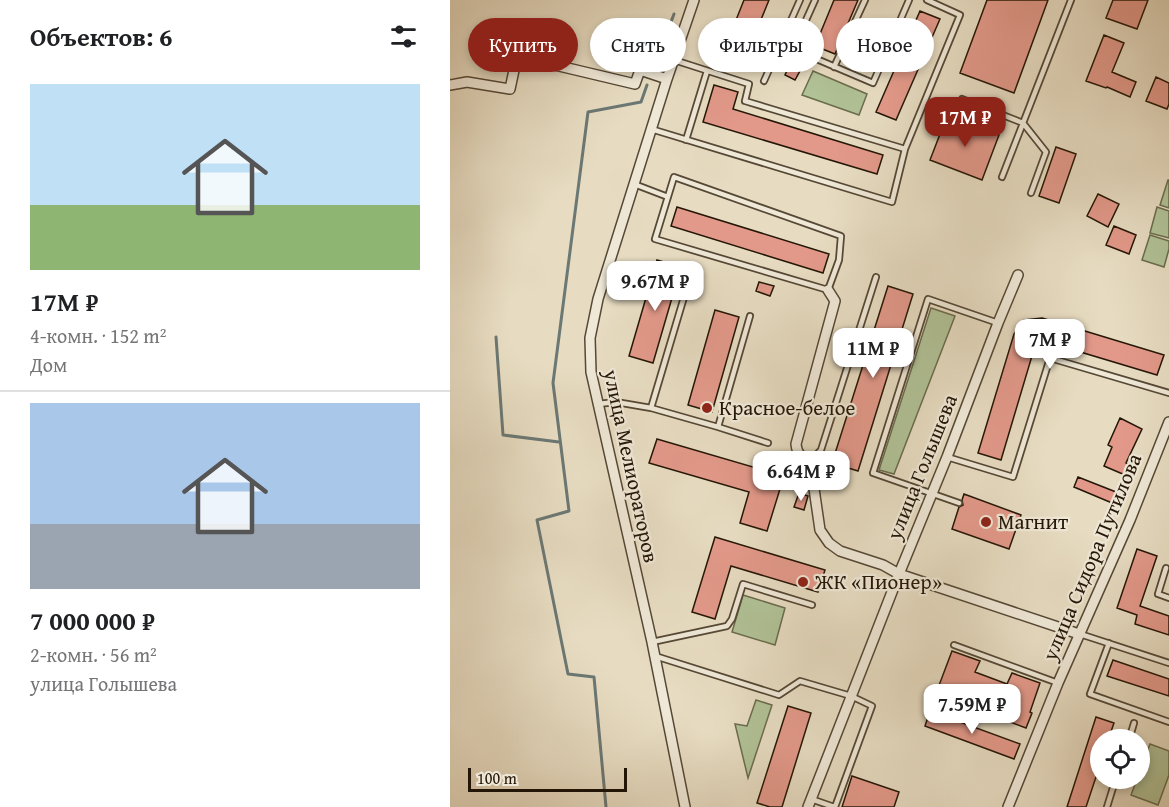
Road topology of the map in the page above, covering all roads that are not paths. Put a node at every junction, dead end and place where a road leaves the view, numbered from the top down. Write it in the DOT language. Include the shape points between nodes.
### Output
graph roads {
  1 [pos="693,0"];
  2 [pos="800,0"];
  3 [pos="815,0"];
  4 [pos="866,0"];
  5 [pos="909,0"];
  6 [pos="927,0"];
  7 [pos="1071,0"];
  8 [pos="686,22"];
  9 [pos="834,67"];
  10 [pos="670,72"];
  11 [pos="707,72"];
  12 [pos="710,72"];
  13 [pos="667,79"];
  14 [pos="764,81"];
  15 [pos="450,85"];
  16 [pos="962,99"];
  17 [pos="1023,123"];
  18 [pos="651,129"];
  19 [pos="686,140"];
  20 [pos="905,149"];
  21 [pos="1002,177"];
  22 [pos="634,184"];
  23 [pos="1031,193"];
  24 [pos="668,197"];
  25 [pos="1018,275"];
  26 [pos="690,277"];
  27 [pos="876,278"];
  28 [pos="828,290"];
  29 [pos="750,316"];
  30 [pos="998,323"];
  31 [pos="1169,393"];
  32 [pos="598,404"];
  33 [pos="651,408"];
  34 [pos="1169,422"];
  35 [pos="718,427"];
  36 [pos="768,443"];
  37 [pos="947,457"];
  38 [pos="810,461"];
  39 [pos="932,493"];
  40 [pos="959,503"];
  41 [pos="1166,568"];
  42 [pos="899,574"];
  43 [pos="1169,598"];
  44 [pos="812,605"];
  45 [pos="1079,634"];
  46 [pos="652,642"];
  47 [pos="1109,644"];
  48 [pos="954,645"];
  49 [pos="655,656"];
  50 [pos="1169,663"];
  51 [pos="1058,683"];
  52 [pos="851,696"];
  53 [pos="1169,722"];
  54 [pos="1134,723"];
  55 [pos="1132,729"];
  56 [pos="1113,789"];
  57 [pos="810,803"];
  58 [pos="684,807"];
  59 [pos="834,807"];
  60 [pos="1008,807"];
  61 [pos="1107,807"];
  1 -- 8 [label="street, улица Мелиораторов"];
  2 -- 14 [label="lane"];
  3 -- 9 [label="lane" via="792,49"];
  4 -- 9 [label="lane"];
  5 -- 9 [label="lane" via="873,83"];
  6 -- 20 [label="lane" via="960,15"];
  7 -- 17 [label="lane"];
  10 -- 13 [label="street, улица Мелиораторов"];
  11 -- 19 [label="lane"];
  12 -- 20 [label="lane" via="749,84 745,101"];
  13 -- 15 [label="street" via="640,70 635,84 517,56 510,89 467,82"];
  13 -- 18 [label="street, улица Мелиораторов"];
  16 -- 17 [label="lane"];
  17 -- 21 [label="lane"];
  17 -- 23 [label="lane" via="1046,152"];
  18 -- 19 [label="lane"];
  18 -- 22 [label="street, улица Мелиораторов"];
  19 -- 20 [label="lane" via="892,202"];
  22 -- 24 [label="lane"];
  22 -- 32 [label="street, улица Мелиораторов" via="598,299 590,338 591,372"];
  24 -- 28 [label="lane" via="655,239"];
  24 -- 28 [label="lane" via="674,177 841,236"];
  25 -- 30 [label="street, улица Голышева"];
  26 -- 33 [label="lane"];
  27 -- 38 [label="lane" via="821,450"];
  28 -- 38 [label="street" via="835,301 796,444 801,457"];
  29 -- 35 [label="lane"];
  30 -- 37 [label="street, улица Голышева"];
  30 -- 39 [label="lane" via="928,298 873,473"];
  31 -- 37 [label="lane" via="1050,358 1013,477"];
  32 -- 33 [label="lane" via="616,402"];
  32 -- 46 [label="street, улица Мелиораторов"];
  33 -- 35 [label="lane"];
  34 -- 45 [label="street, улица Сидора Путилова"];
  35 -- 36 [label="lane"];
  37 -- 39 [label="street, улица Голышева"];
  38 -- 42 [label="street" via="820,530 829,543"];
  39 -- 40 [label="lane"];
  39 -- 42 [label="street, улица Голышева"];
  41 -- 43 [label="lane" via="1158,594"];
  42 -- 45 [label="street"];
  42 -- 52 [label="street, улица Голышева"];
  44 -- 46 [label="lane" via="743,584 727,626"];
  45 -- 47 [label="lane"];
  45 -- 51 [label="street, улица Сидора Путилова"];
  46 -- 49 [label="street, улица Мелиораторов"];
  47 -- 50 [label="lane"];
  47 -- 53 [label="lane" via="1090,694"];
  48 -- 51 [label="lane"];
  49 -- 52 [label="lane" via="779,695 800,681"];
  49 -- 58 [label="street, улица Мелиораторов"];
  51 -- 60 [label="street, улица Сидора Путилова"];
  52 -- 57 [label="street, улица Голышева"];
  52 -- 59 [label="lane" via="872,706"];
  54 -- 55 [label="lane"];
  56 -- 61 [label="lane"];
  57 -- 59 [label="lane"];
}
